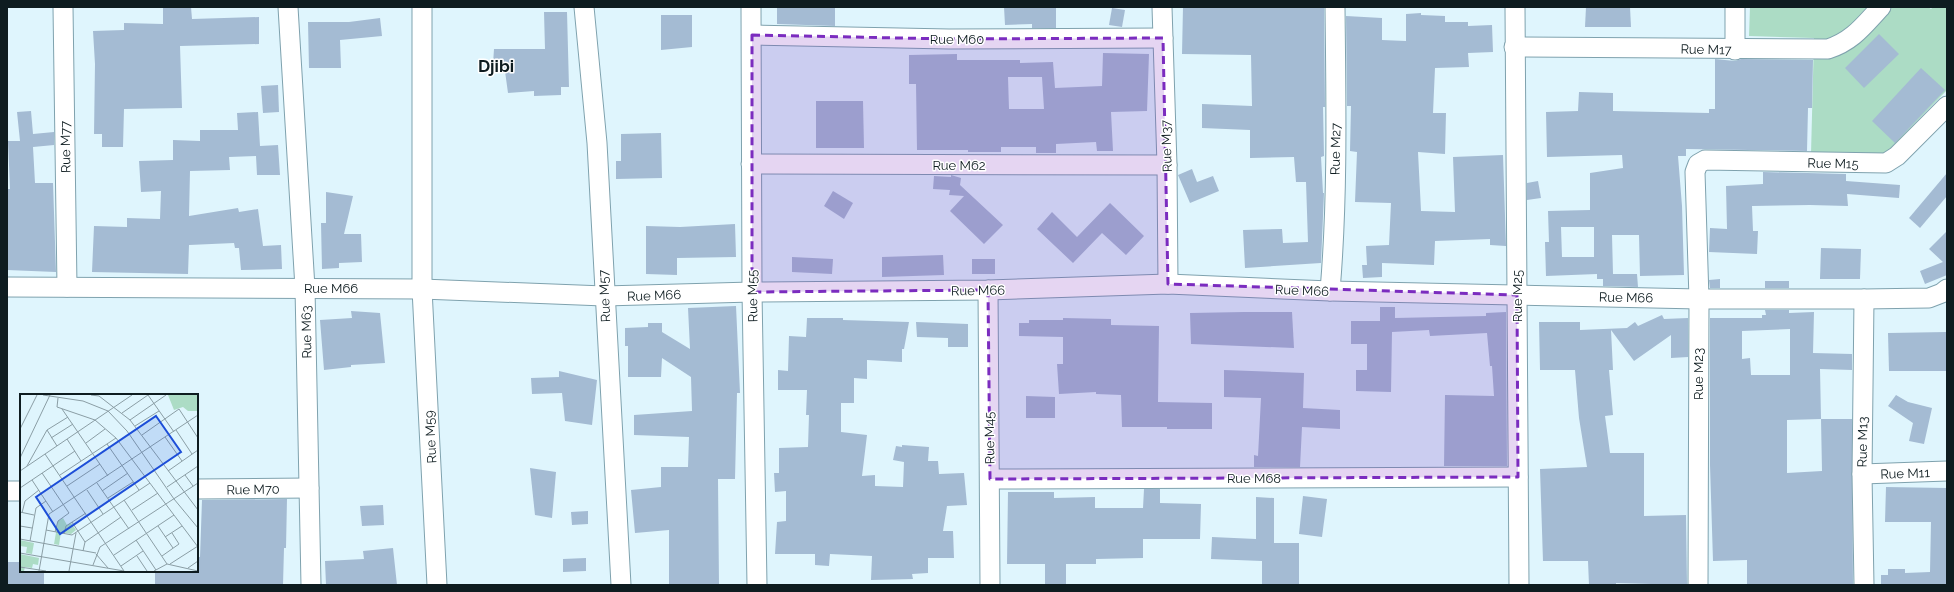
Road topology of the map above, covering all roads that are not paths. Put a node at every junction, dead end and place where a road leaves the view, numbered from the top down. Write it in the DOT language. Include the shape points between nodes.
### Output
graph roads {
  1 [pos="63,7"];
  2 [pos="288,7"];
  3 [pos="422,7"];
  4 [pos="584,7"];
  5 [pos="751,7"];
  6 [pos="1162,7"];
  7 [pos="1335,7"];
  8 [pos="1515,7"];
  9 [pos="1735,7"];
  10 [pos="1881,7"];
  11 [pos="752,35"];
  12 [pos="1163,38"];
  13 [pos="1514,47"];
  14 [pos="1735,50"];
  15 [pos="1947,106"];
  16 [pos="751,164"];
  17 [pos="1698,164"];
  18 [pos="1167,165"];
  19 [pos="1168,284"];
  20 [pos="7,287"];
  21 [pos="67,287"];
  22 [pos="305,288"];
  23 [pos="422,289"];
  24 [pos="1947,289"];
  25 [pos="988,290"];
  26 [pos="1330,291"];
  27 [pos="752,292"];
  28 [pos="1517,295"];
  29 [pos="604,296"];
  30 [pos="1698,298"];
  31 [pos="1864,299"];
  32 [pos="1947,472"];
  33 [pos="1862,474"];
  34 [pos="1518,477"];
  35 [pos="990,479"];
  36 [pos="309,488"];
  37 [pos="198,489"];
  38 [pos="7,491"];
  39 [pos="20,491"];
  40 [pos="310,585"];
  41 [pos="437,585"];
  42 [pos="621,585"];
  43 [pos="757,585"];
  44 [pos="990,585"];
  45 [pos="1519,585"];
  46 [pos="1698,585"];
  47 [pos="1864,585"];
  1 -- 21 [label="street, Rue M77"];
  2 -- 22 [label="street, Rue M63"];
  3 -- 23 [label="street, Rue M59"];
  4 -- 29 [label="street, Rue M57" via="597,143"];
  5 -- 11 [label="street, Rue M55"];
  6 -- 12 [label="street, Rue M37"];
  7 -- 26 [label="street, Rue M27" via="1333,253"];
  8 -- 13 [label="street, Rue M25"];
  9 -- 14 [label="street"];
  10 -- 14 [label="street, Rue M17" via="1856,34 1843,44 1828,49"];
  11 -- 12 [label="street, Rue M60" via="948,39"];
  11 -- 16 [label="street, Rue M55"];
  12 -- 18 [label="street, Rue M37"];
  13 -- 14 [label="street, Rue M17"];
  13 -- 28 [label="street, Rue M25"];
  15 -- 17 [label="street, Rue M15" via="1886,164 1705,160"];
  16 -- 18 [label="street, Rue M62"];
  16 -- 27 [label="street, Rue M55"];
  17 -- 30 [label="street, Rue M23" via="1695,172"];
  18 -- 19 [label="street, Rue M37"];
  19 -- 25 [label="street, Rue M66"];
  19 -- 26 [label="street, Rue M66"];
  20 -- 21 [label="street, Rue M66"];
  21 -- 22 [label="street, Rue M66"];
  22 -- 23 [label="street, Rue M66"];
  22 -- 36 [label="street, Rue M63"];
  23 -- 29 [label="street, Rue M66"];
  23 -- 41 [label="street, Rue M59"];
  24 -- 31 [label="street, Rue M66" via="1929,298"];
  25 -- 27 [label="street, Rue M66"];
  25 -- 35 [label="street, Rue M45"];
  26 -- 28 [label="street, Rue M66"];
  27 -- 29 [label="street, Rue M66"];
  27 -- 43 [label="street, Rue M55"];
  28 -- 30 [label="street, Rue M66"];
  28 -- 34 [label="street, Rue M25"];
  29 -- 42 [label="street, Rue M57"];
  30 -- 31 [label="street, Rue M66"];
  30 -- 46 [label="street, Rue M23"];
  31 -- 33 [label="street, Rue M13"];
  32 -- 33 [label="street, Rue M11"];
  33 -- 47 [label="street, Rue M13"];
  34 -- 35 [label="street, Rue M68"];
  34 -- 45 [label="street, Rue M25"];
  35 -- 44 [label="street, Rue M45"];
  36 -- 37 [label="street, Rue M70"];
  36 -- 40 [label="street, Rue M63"];
  38 -- 39 [label="street"];
}
